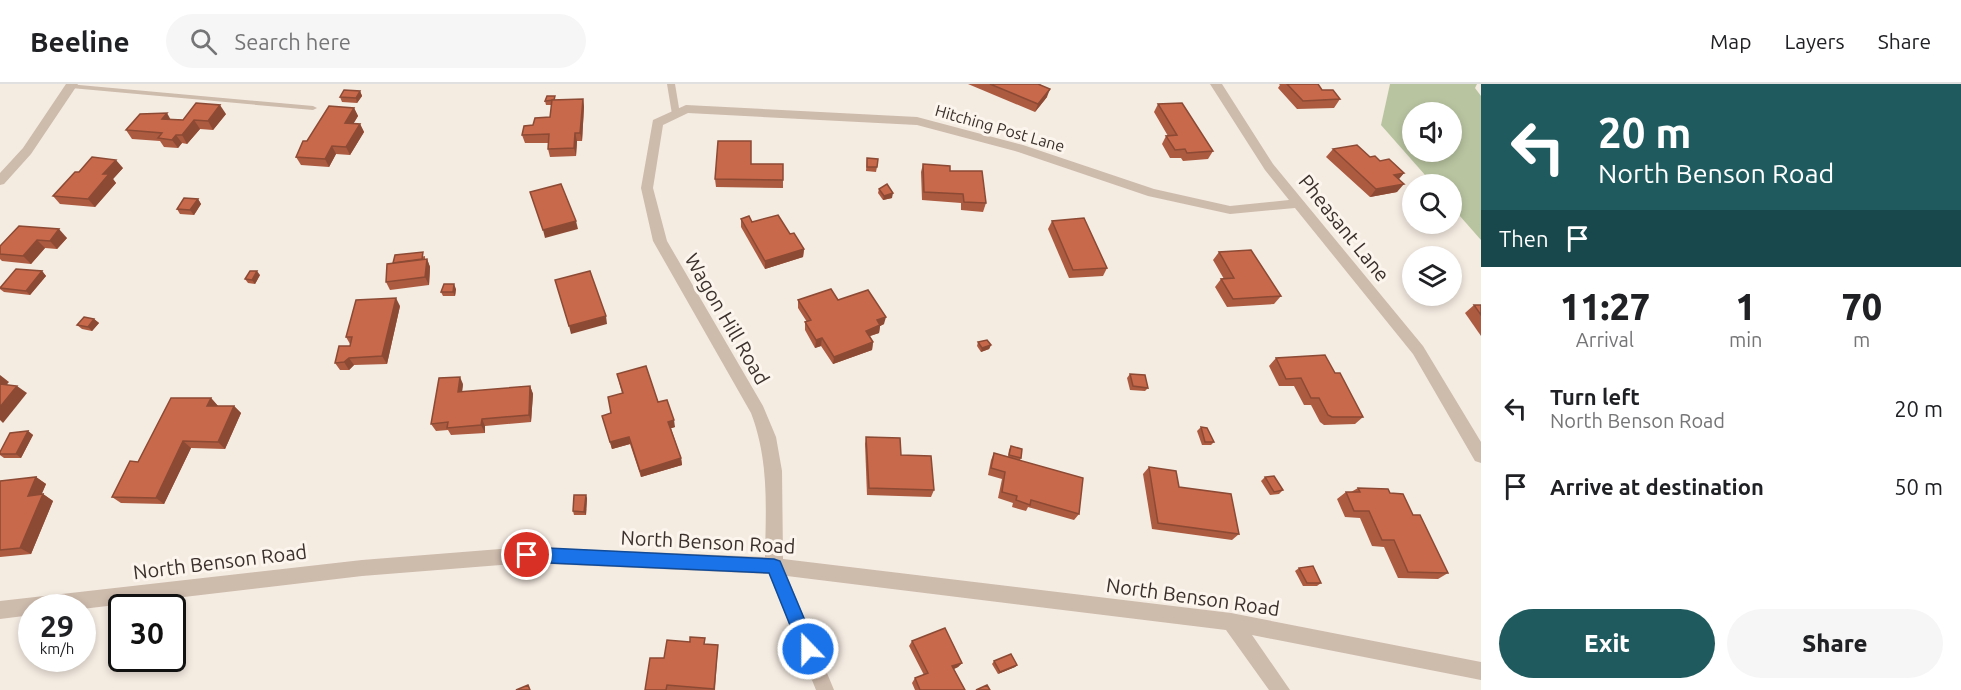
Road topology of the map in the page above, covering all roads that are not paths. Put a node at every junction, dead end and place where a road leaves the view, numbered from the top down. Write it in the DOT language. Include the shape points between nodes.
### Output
graph roads {
  1 [pos="671,84"];
  2 [pos="1216,84"];
  3 [pos="72,85"];
  4 [pos="313,108"];
  5 [pos="681,112"];
  6 [pos="0,181"];
  7 [pos="1298,203"];
  8 [pos="1481,456"];
  9 [pos="774,566"];
  10 [pos="0,610"];
  11 [pos="1232,622"];
  12 [pos="1481,671"];
  13 [pos="825,690"];
  14 [pos="1281,690"];
  1 -- 5 [label="lane"];
  2 -- 7 [label="street, Pheasant Lane"];
  3 -- 4 [label="lane"];
  3 -- 6 [label="street" via="27,151"];
  5 -- 7 [label="street, Hitching Post Lane" via="916,121 1019,148 1152,193 1230,210"];
  5 -- 9 [label="street, Wagon Hill Road" via="657,123 647,188 660,241 758,411 768,437 774,471"];
  7 -- 8 [label="street, Pheasant Lane" via="1418,350"];
  9 -- 10 [label="street, North Benson Road" via="527,555 362,568"];
  9 -- 11 [label="street, North Benson Road"];
  9 -- 13 [label="street"];
  11 -- 12 [label="street, North Benson Road"];
  11 -- 14 [label="street"];
}
